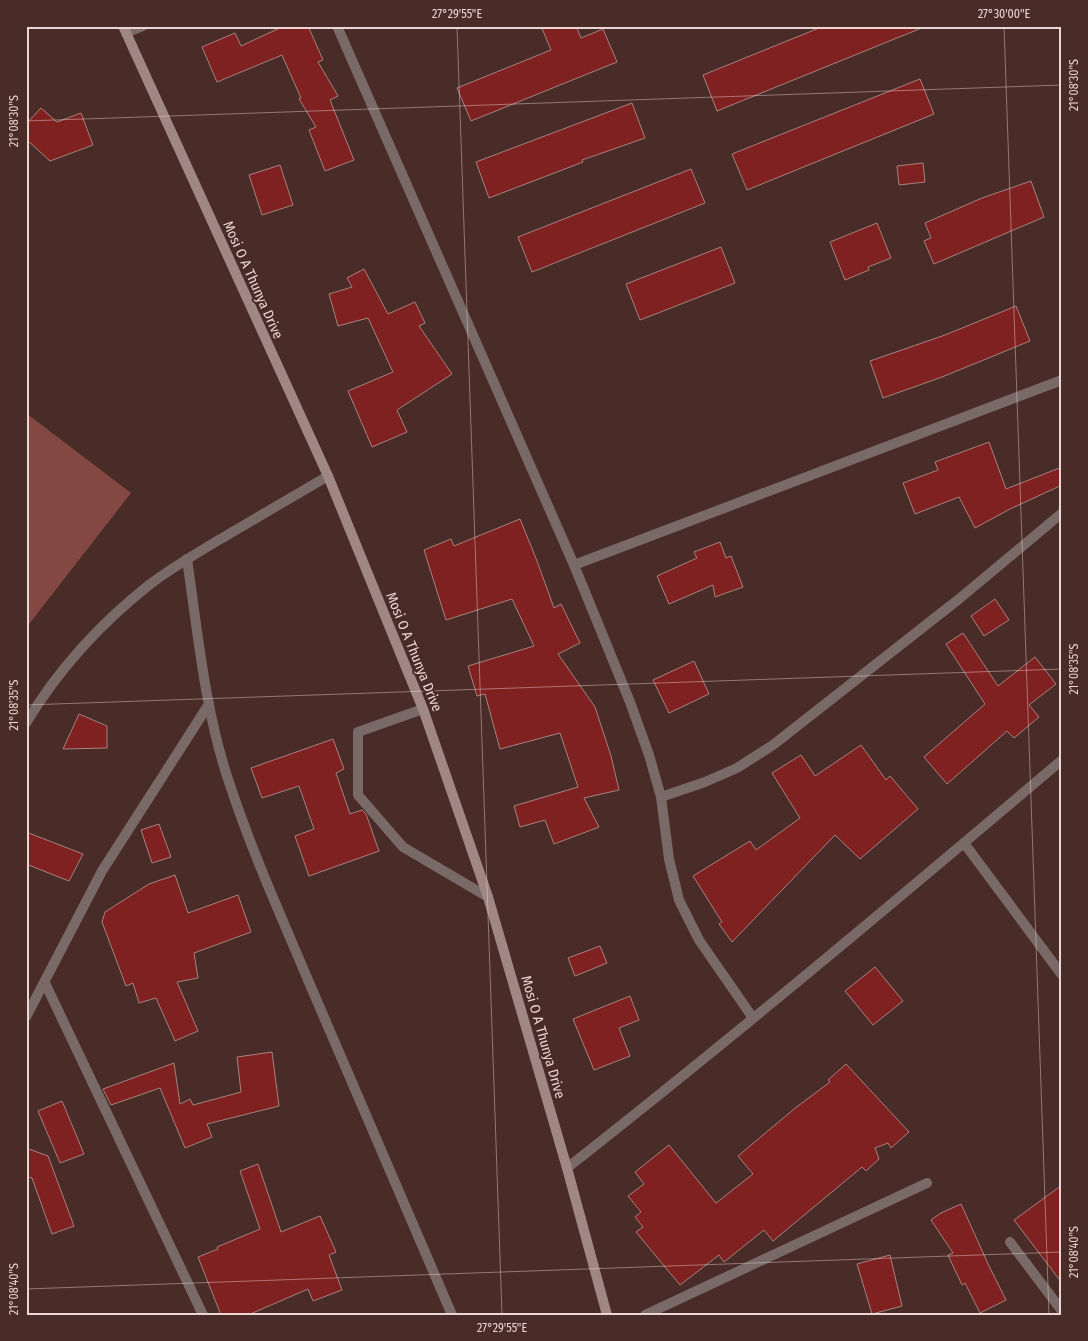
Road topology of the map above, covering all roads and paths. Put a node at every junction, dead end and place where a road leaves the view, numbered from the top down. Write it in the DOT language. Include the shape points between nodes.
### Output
graph roads {
  1 [pos="143,26"];
  2 [pos="337,26"];
  3 [pos="125,30"];
  4 [pos="1062,380"];
  5 [pos="328,476"];
  6 [pos="1062,513"];
  7 [pos="187,559"];
  8 [pos="574,565"];
  9 [pos="209,704"];
  10 [pos="423,709"];
  11 [pos="26,723"];
  12 [pos="1062,760"];
  13 [pos="660,797"];
  14 [pos="964,843"];
  15 [pos="488,897"];
  16 [pos="1062,976"];
  17 [pos="45,983"];
  18 [pos="26,1018"];
  19 [pos="753,1018"];
  20 [pos="567,1168"];
  21 [pos="927,1183"];
  22 [pos="1010,1242"];
  23 [pos="1062,1312"];
  24 [pos="203,1315"];
  25 [pos="452,1315"];
  26 [pos="607,1315"];
  27 [pos="645,1315"];
  1 -- 3 [label="street"];
  2 -- 8 [label="street"];
  3 -- 5 [label="street, Mosi O A Thunya Drive"];
  4 -- 8 [label="street"];
  5 -- 7 [label="street"];
  5 -- 10 [label="street, Mosi O A Thunya Drive"];
  6 -- 13 [label="street" via="959,599 773,745 737,768"];
  7 -- 9 [label="street"];
  7 -- 11 [label="street" via="150,584 90,638 62,671"];
  8 -- 13 [label="street" via="630,702"];
  9 -- 17 [label="street" via="102,872"];
  9 -- 25 [label="street" via="229,785 264,875"];
  10 -- 15 [label="street, Mosi O A Thunya Drive"];
  10 -- 15 [label="street" via="358,732 358,795 403,847"];
  12 -- 14 [label="street"];
  13 -- 19 [label="street" via="679,900 699,940"];
  14 -- 16 [label="street"];
  14 -- 19 [label="street"];
  15 -- 20 [label="street, Mosi O A Thunya Drive"];
  17 -- 18 [label="street"];
  17 -- 24 [label="street"];
  19 -- 20 [label="street"];
  20 -- 26 [label="street, Mosi O A Thunya Drive"];
  21 -- 27 [label="street"];
  22 -- 23 [label="street"];
}
